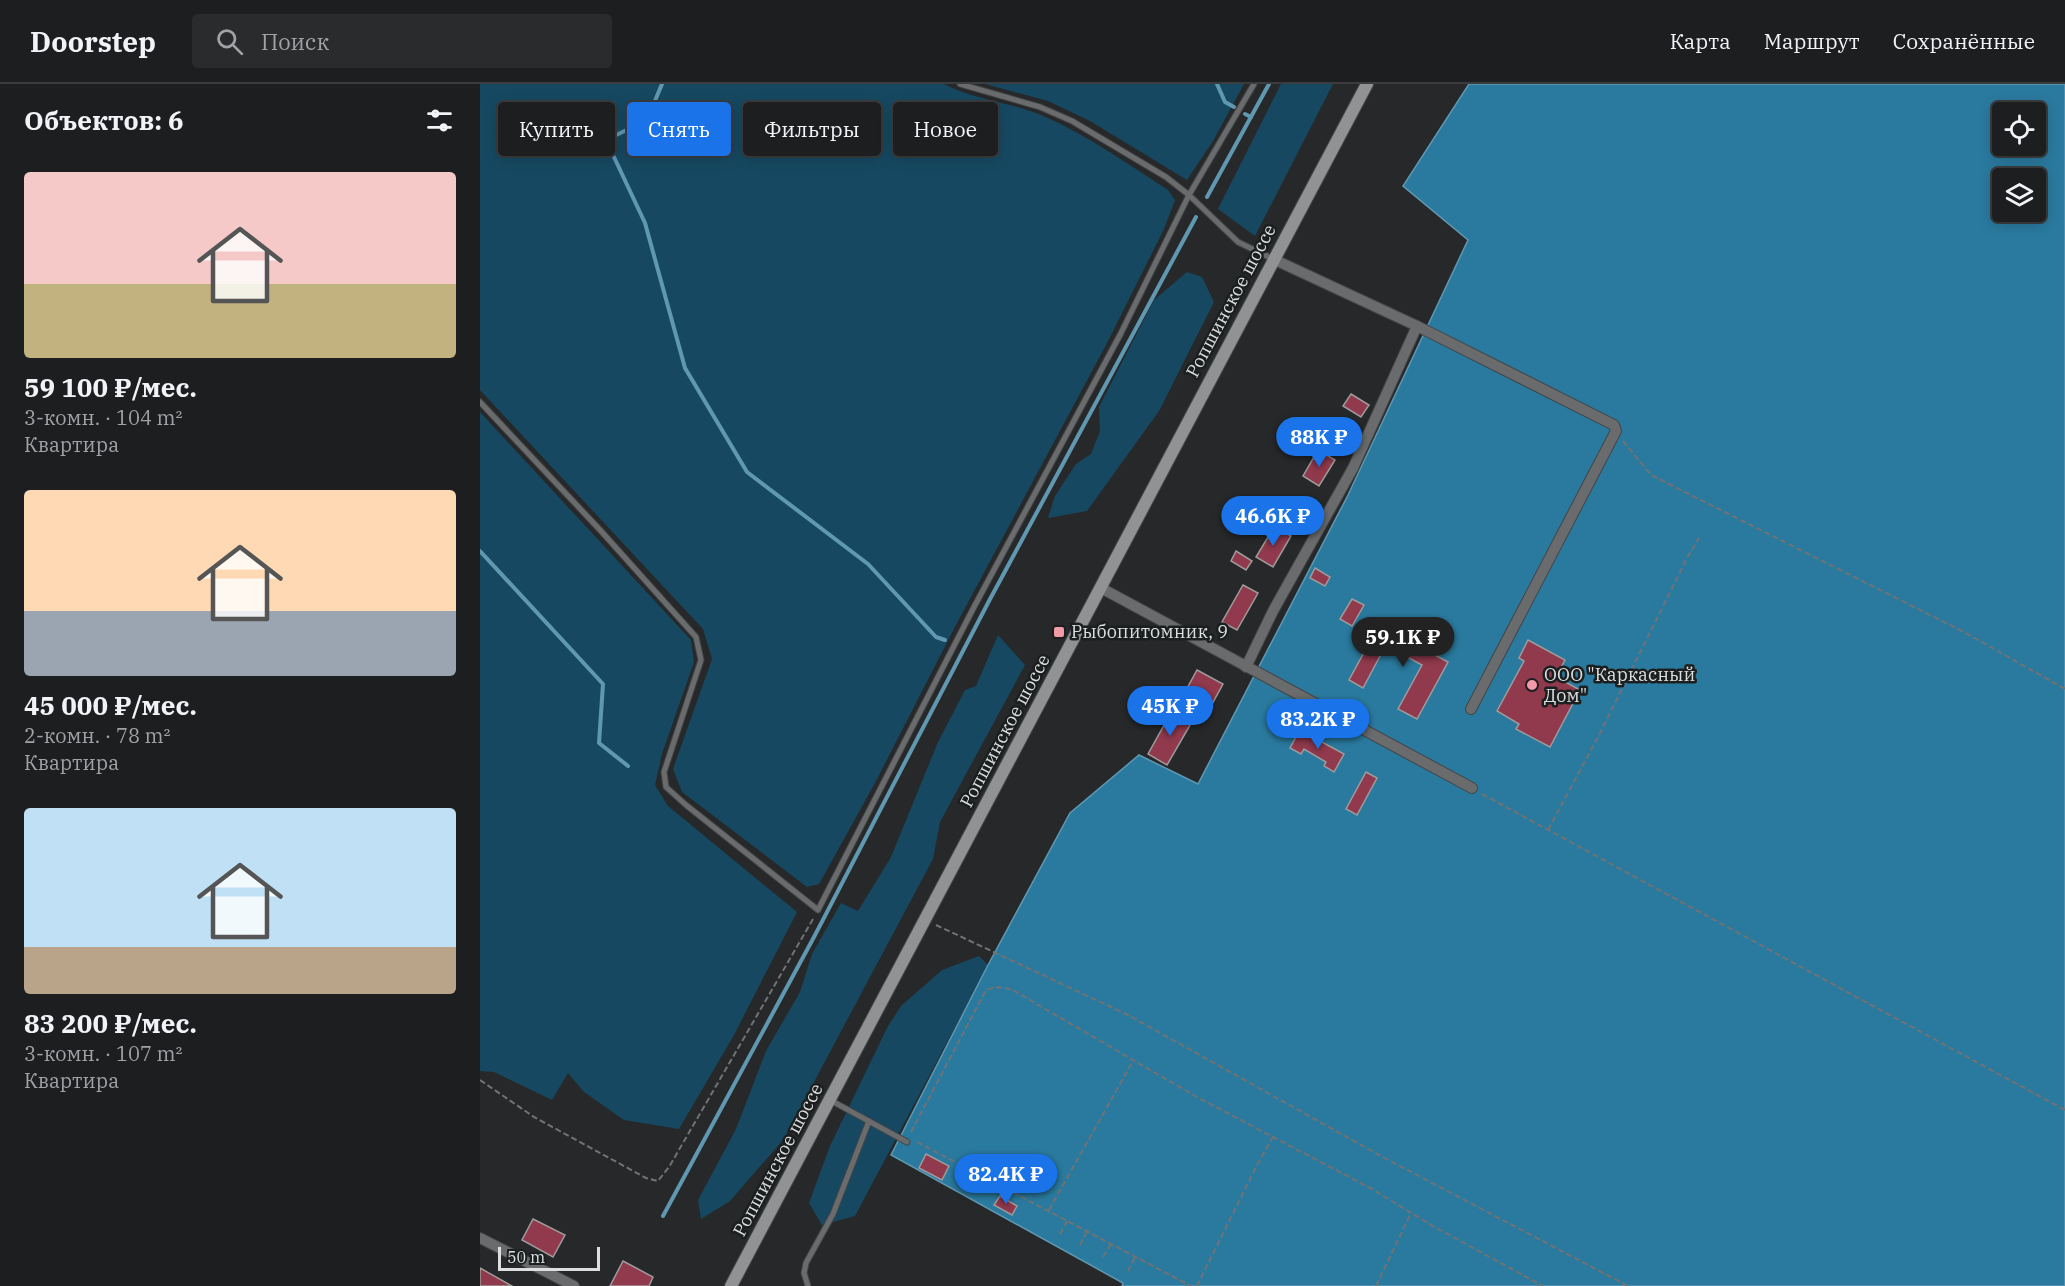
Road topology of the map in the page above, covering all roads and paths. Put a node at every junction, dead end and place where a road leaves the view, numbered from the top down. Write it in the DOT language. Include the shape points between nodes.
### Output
graph roads {
  1 [pos="960,84"];
  2 [pos="1254,84"];
  3 [pos="1366,84"];
  4 [pos="1189,195"];
  5 [pos="1273,259"];
  6 [pos="1417,326"];
  7 [pos="480,402"];
  8 [pos="1616,431"];
  9 [pos="1699,538"];
  10 [pos="1101,588"];
  11 [pos="1246,667"];
  12 [pos="2065,688"];
  13 [pos="1471,709"];
  14 [pos="1472,788"];
  15 [pos="1548,830"];
  16 [pos="818,910"];
  17 [pos="925,920"];
  18 [pos="1133,1061"];
  19 [pos="480,1080"];
  20 [pos="830,1100"];
  21 [pos="2065,1110"];
  22 [pos="869,1121"];
  23 [pos="1273,1137"];
  24 [pos="907,1142"];
  25 [pos="1048,1211"];
  26 [pos="1411,1213"];
  27 [pos="1066,1222"];
  28 [pos="1086,1233"];
  29 [pos="1060,1234"];
  30 [pos="480,1238"];
  31 [pos="1111,1244"];
  32 [pos="1080,1245"];
  33 [pos="1103,1257"];
  34 [pos="1135,1257"];
  35 [pos="1128,1271"];
  36 [pos="738,1279"];
  37 [pos="574,1286"];
  38 [pos="808,1286"];
  39 [pos="1191,1286"];
  40 [pos="1197,1286"];
  41 [pos="1376,1286"];
  42 [pos="1543,1286"];
  43 [pos="1628,1286"];
  1 -- 4 [label="lane" via="1040,107 1072,121"];
  2 -- 4 [label="lane"];
  3 -- 5 [label="main road, Ропшинское шоссе"];
  4 -- 5 [label="lane" via="1238,242"];
  4 -- 16 [label="lane" via="1120,335"];
  5 -- 6 [label="street"];
  5 -- 10 [label="main road, Ропшинское шоссе"];
  6 -- 8 [label="street" via="1614,425"];
  6 -- 11 [label="street" via="1353,468 1273,610"];
  7 -- 16 [label="lane" via="696,638 701,660 664,772 666,787"];
  8 -- 12 [label="path" via="1651,475 1964,632"];
  8 -- 13 [label="street"];
  9 -- 15 [label="path"];
  10 -- 11 [label="street"];
  10 -- 17 [label="main road, Ропшинское шоссе"];
  11 -- 14 [label="street"];
  14 -- 15 [label="path"];
  15 -- 21 [label="path"];
  16 -- 19 [label="path" via="658,1181 534,1117"];
  17 -- 20 [label="main road, Ропшинское шоссе"];
  17 -- 43 [label="path" via="1128,1015 1379,1155"];
  18 -- 23 [label="path"];
  18 -- 24 [label="path" via="1011,989 986,990"];
  18 -- 25 [label="path"];
  20 -- 22 [label="lane"];
  20 -- 36 [label="main road, Ропшинское шоссе"];
  22 -- 24 [label="lane"];
  22 -- 38 [label="lane" via="833,1214 806,1263"];
  23 -- 26 [label="path"];
  23 -- 40 [label="path"];
  24 -- 25 [label="path" via="919,1142"];
  25 -- 27 [label="path"];
  26 -- 41 [label="path"];
  26 -- 42 [label="path"];
  27 -- 28 [label="path"];
  27 -- 29 [label="path"];
  28 -- 31 [label="path"];
  28 -- 32 [label="path"];
  30 -- 37 [label="street"];
  31 -- 33 [label="path"];
  31 -- 34 [label="path"];
  34 -- 35 [label="path"];
  34 -- 39 [label="path"];
}
